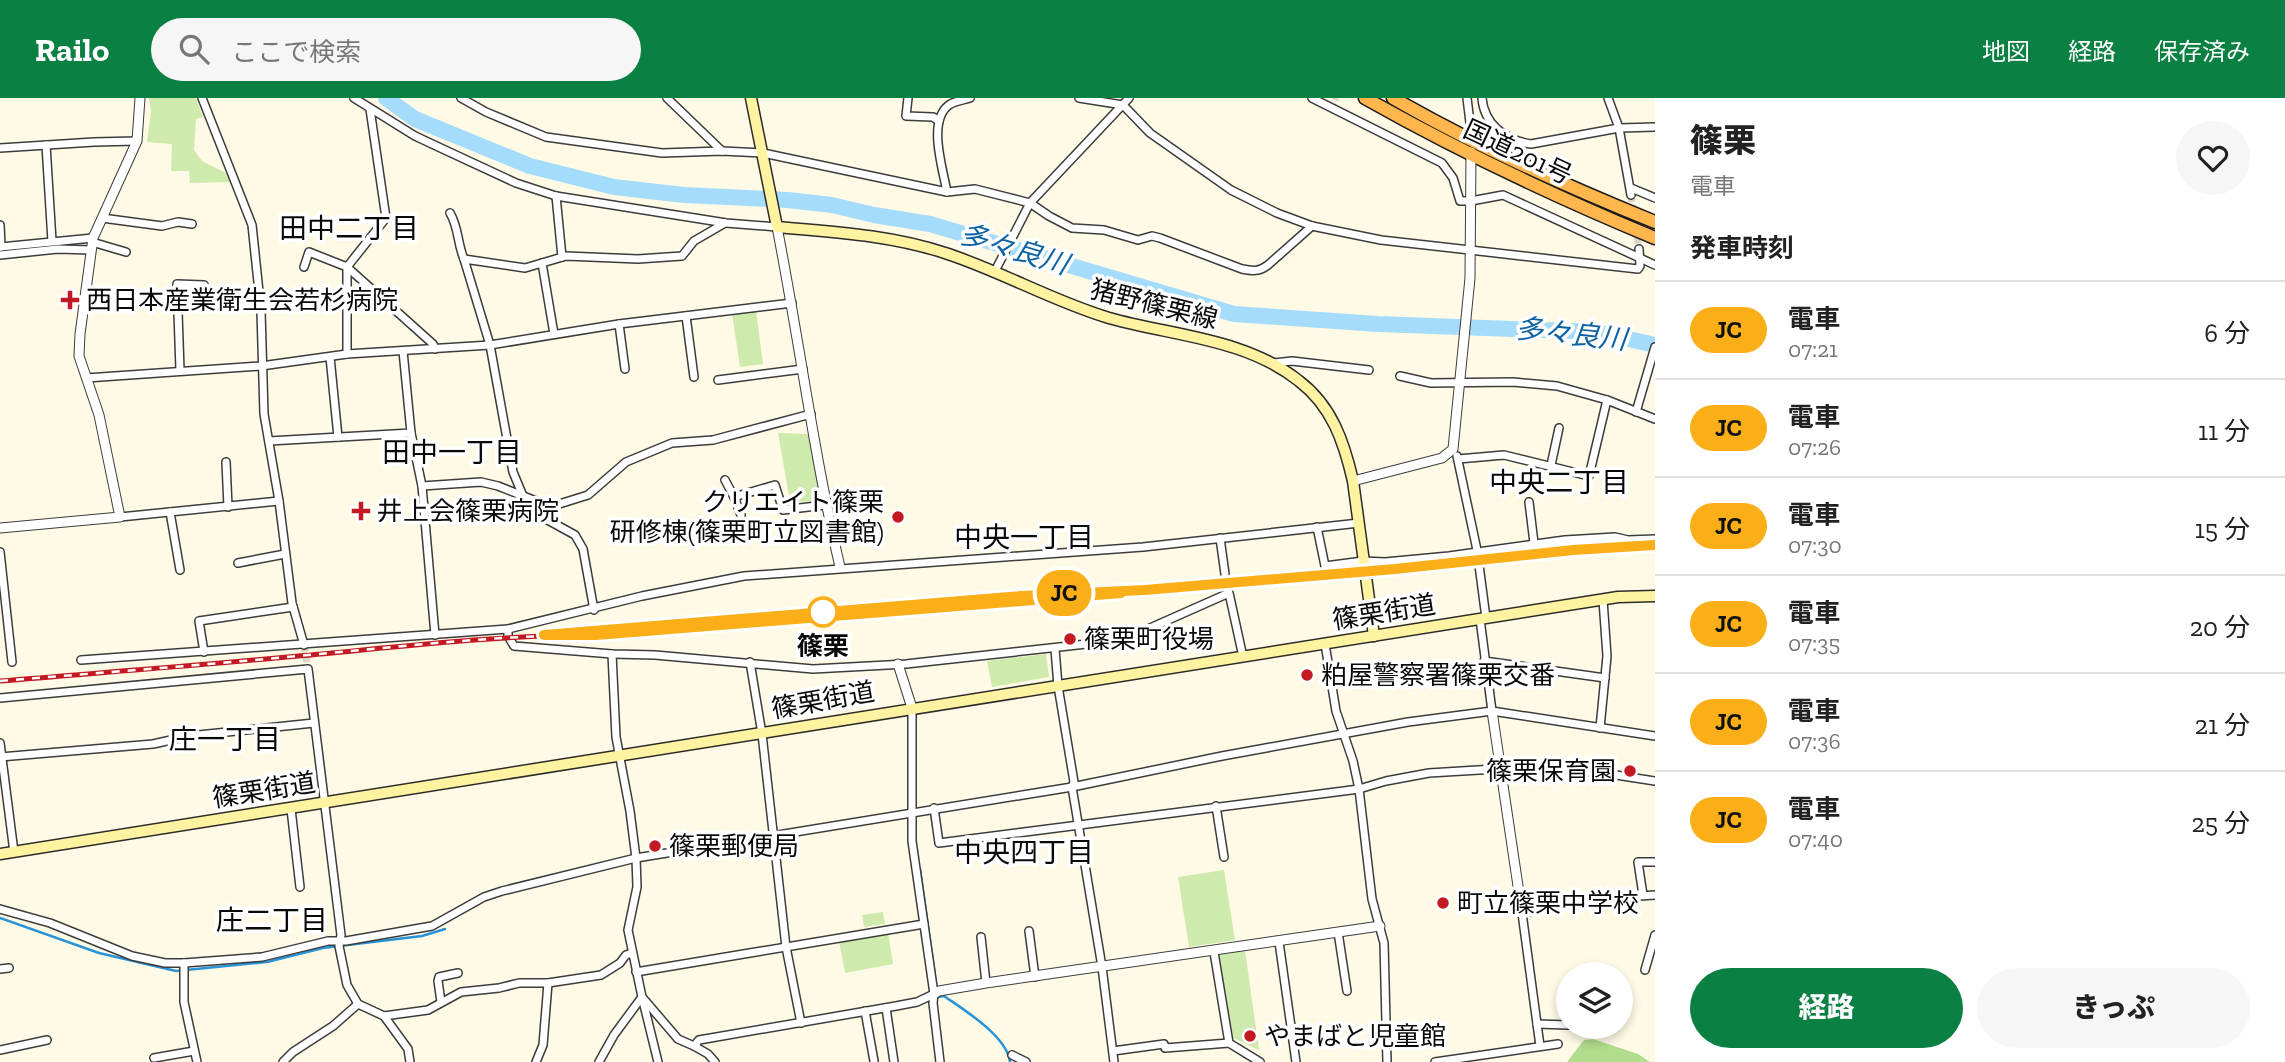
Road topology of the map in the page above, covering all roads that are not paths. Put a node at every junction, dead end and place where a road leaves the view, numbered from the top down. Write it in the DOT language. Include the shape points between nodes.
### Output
graph roads {
  1 [pos="140,98"];
  2 [pos="202,98"];
  3 [pos="354,98"];
  4 [pos="461,98"];
  5 [pos="667,98"];
  6 [pos="751,98"];
  7 [pos="908,98"];
  8 [pos="970,98"];
  9 [pos="1079,98"];
  10 [pos="1129,98"];
  11 [pos="1312,98"];
  12 [pos="1365,98"];
  13 [pos="1393,98"];
  14 [pos="1467,98"];
  15 [pos="1482,98"];
  16 [pos="1608,98"];
  17 [pos="1123,105"];
  18 [pos="370,109"];
  19 [pos="939,121"];
  20 [pos="1655,127"];
  21 [pos="1619,128"];
  22 [pos="1472,139"];
  23 [pos="137,141"];
  24 [pos="46,145"];
  25 [pos="0,148"];
  26 [pos="722,151"];
  27 [pos="763,155"];
  28 [pos="1471,156"];
  29 [pos="947,192"];
  30 [pos="556,196"];
  31 [pos="1655,198"];
  32 [pos="1471,201"];
  33 [pos="1030,203"];
  34 [pos="450,213"];
  35 [pos="102,218"];
  36 [pos="1655,222"];
  37 [pos="726,223"];
  38 [pos="192,224"];
  39 [pos="0,225"];
  40 [pos="776,225"];
  41 [pos="1312,226"];
  42 [pos="1655,238"];
  43 [pos="52,241"];
  44 [pos="92,243"];
  45 [pos="1470,249"];
  46 [pos="1639,249"];
  47 [pos="0,250"];
  48 [pos="126,252"];
  49 [pos="562,257"];
  50 [pos="464,259"];
  51 [pos="1640,259"];
  52 [pos="542,263"];
  53 [pos="1655,265"];
  54 [pos="304,267"];
  55 [pos="347,267"];
  56 [pos="995,270"];
  57 [pos="204,285"];
  58 [pos="792,303"];
  59 [pos="686,316"];
  60 [pos="619,324"];
  61 [pos="554,334"];
  62 [pos="490,345"];
  63 [pos="1655,347"];
  64 [pos="435,349"];
  65 [pos="403,351"];
  66 [pos="347,354"];
  67 [pos="330,357"];
  68 [pos="1273,363"];
  69 [pos="261,366"];
  70 [pos="625,369"];
  71 [pos="803,369"];
  72 [pos="180,370"];
  73 [pos="1369,370"];
  74 [pos="1400,376"];
  75 [pos="694,377"];
  76 [pos="86,378"];
  77 [pos="718,380"];
  78 [pos="1459,382"];
  79 [pos="1607,400"];
  80 [pos="1636,412"];
  81 [pos="811,414"];
  82 [pos="1655,419"];
  83 [pos="1559,428"];
  84 [pos="411,433"];
  85 [pos="338,437"];
  86 [pos="269,441"];
  87 [pos="1453,449"];
  88 [pos="1458,459"];
  89 [pos="226,462"];
  90 [pos="1551,466"];
  91 [pos="725,480"];
  92 [pos="1353,481"];
  93 [pos="422,486"];
  94 [pos="523,496"];
  95 [pos="734,497"];
  96 [pos="279,501"];
  97 [pos="1529,502"];
  98 [pos="825,505"];
  99 [pos="228,507"];
  100 [pos="170,512"];
  101 [pos="741,515"];
  102 [pos="120,517"];
  103 [pos="1359,523"];
  104 [pos="1317,527"];
  105 [pos="0,528"];
  106 [pos="1220,538"];
  107 [pos="1655,539"];
  108 [pos="1534,543"];
  109 [pos="1477,550"];
  110 [pos="0,552"];
  111 [pos="285,554"];
  112 [pos="1363,561"];
  113 [pos="237,563"];
  114 [pos="840,567"];
  115 [pos="180,570"];
  116 [pos="1224,573"];
  117 [pos="1655,596"];
  118 [pos="1603,600"];
  119 [pos="293,607"];
  120 [pos="594,610"];
  121 [pos="1483,619"];
  122 [pos="509,629"];
  123 [pos="435,635"];
  124 [pos="1374,636"];
  125 [pos="1325,644"];
  126 [pos="304,645"];
  127 [pos="1055,649"];
  128 [pos="204,652"];
  129 [pos="612,654"];
  130 [pos="1244,657"];
  131 [pos="81,660"];
  132 [pos="1484,661"];
  133 [pos="12,662"];
  134 [pos="750,662"];
  135 [pos="898,664"];
  136 [pos="1605,678"];
  137 [pos="1058,686"];
  138 [pos="0,698"];
  139 [pos="912,709"];
  140 [pos="1492,711"];
  141 [pos="314,723"];
  142 [pos="1600,728"];
  143 [pos="762,734"];
  144 [pos="1344,734"];
  145 [pos="1655,736"];
  146 [pos="0,744"];
  147 [pos="1,757"];
  148 [pos="619,757"];
  149 [pos="1502,770"];
  150 [pos="1655,780"];
  151 [pos="1072,787"];
  152 [pos="1359,789"];
  153 [pos="324,804"];
  154 [pos="1216,806"];
  155 [pos="934,808"];
  156 [pos="291,809"];
  157 [pos="911,812"];
  158 [pos="1078,824"];
  159 [pos="774,835"];
  160 [pos="14,852"];
  161 [pos="0,854"];
  162 [pos="636,858"];
  163 [pos="1224,858"];
  164 [pos="1655,862"];
  165 [pos="300,887"];
  166 [pos="1643,895"];
  167 [pos="1655,895"];
  168 [pos="0,909"];
  169 [pos="1522,913"];
  170 [pos="924,924"];
  171 [pos="1380,926"];
  172 [pos="1029,931"];
  173 [pos="1338,932"];
  174 [pos="1655,935"];
  175 [pos="981,936"];
  176 [pos="340,941"];
  177 [pos="1279,942"];
  178 [pos="786,947"];
  179 [pos="1214,952"];
  180 [pos="632,953"];
  181 [pos="184,963"];
  182 [pos="1102,967"];
  183 [pos="1644,970"];
  184 [pos="636,972"];
  185 [pos="458,973"];
  186 [pos="1035,977"];
  187 [pos="548,983"];
  188 [pos="986,983"];
  189 [pos="1347,991"];
  190 [pos="934,994"];
  191 [pos="642,997"];
  192 [pos="441,1002"];
  193 [pos="358,1004"];
  194 [pos="886,1008"];
  195 [pos="865,1011"];
  196 [pos="384,1016"];
  197 [pos="802,1023"];
  198 [pos="1537,1024"];
  199 [pos="1556,1025"];
  200 [pos="47,1040"];
  201 [pos="1229,1043"];
  202 [pos="1558,1044"];
  203 [pos="694,1046"];
  204 [pos="1539,1046"];
  205 [pos="0,1050"];
  206 [pos="194,1051"];
  207 [pos="1113,1051"];
  208 [pos="1012,1055"];
  209 [pos="154,1058"];
  210 [pos="874,1061"];
  211 [pos="197,1062"];
  212 [pos="282,1062"];
  213 [pos="410,1062"];
  214 [pos="536,1062"];
  215 [pos="599,1062"];
  216 [pos="659,1062"];
  217 [pos="715,1062"];
  218 [pos="894,1062"];
  219 [pos="940,1062"];
  220 [pos="1026,1062"];
  221 [pos="1114,1062"];
  222 [pos="1260,1062"];
  223 [pos="1296,1062"];
  224 [pos="1387,1062"];
  225 [pos="1435,1062"];
  1 -- 23 [label="street"];
  2 -- 69 [label="street" via="252,225"];
  3 -- 18 [label="street"];
  4 -- 26 [label="street" via="546,137 662,153"];
  5 -- 26 [label="street"];
  6 -- 27 [label="main road"];
  7 -- 19 [label="street" via="906,116"];
  8 -- 19 [label="street" via="949,104"];
  9 -- 17 [label="street"];
  10 -- 17 [label="street"];
  11 -- 32 [label="street" via="1333,104 1442,163 1453,178 1460,201"];
  12 -- 28 [label="highway, 国道201号"];
  13 -- 22 [label="highway, 国道201号"];
  14 -- 22 [label="street"];
  15 -- 21 [label="street" via="1483,110 1495,128 1531,144"];
  16 -- 21 [label="street"];
  17 -- 33 [label="street"];
  17 -- 41 [label="street" via="1150,133 1231,190"];
  18 -- 30 [label="street" via="475,165"];
  18 -- 55 [label="street" via="386,218"];
  19 -- 29 [label="street" via="936,128"];
  20 -- 21 [label="street"];
  21 -- 31 [label="street" via="1631,191"];
  22 -- 28 [label="street"];
  22 -- 36 [label="highway, 国道201号"];
  23 -- 24 [label="street"];
  23 -- 35 [label="street"];
  24 -- 25 [label="street"];
  24 -- 43 [label="street"];
  26 -- 27 [label="street"];
  27 -- 29 [label="street"];
  27 -- 40 [label="main road"];
  28 -- 32 [label="street"];
  28 -- 42 [label="highway, 国道201号"];
  29 -- 33 [label="street" via="975,189"];
  30 -- 37 [label="street"];
  30 -- 49 [label="street"];
  32 -- 45 [label="street"];
  32 -- 51 [label="street" via="1503,195"];
  33 -- 41 [label="street" via="1072,228 1104,230 1138,240 1152,236 1254,271 1261,271"];
  33 -- 56 [label="street"];
  34 -- 50 [label="street"];
  35 -- 38 [label="street" via="162,226"];
  35 -- 44 [label="street"];
  37 -- 40 [label="street"];
  37 -- 49 [label="street" via="694,241 682,256"];
  39 -- 47 [label="street"];
  40 -- 56 [label="main road, 猪野篠栗線" via="896,240"];
  40 -- 58 [label="street"];
  41 -- 45 [label="street" via="1381,240"];
  43 -- 44 [label="street"];
  43 -- 47 [label="street"];
  44 -- 47 [label="street"];
  44 -- 48 [label="street"];
  44 -- 76 [label="street" via="79,356"];
  45 -- 51 [label="street" via="1637,269"];
  45 -- 78 [label="street"];
  46 -- 51 [label="street"];
  49 -- 52 [label="street"];
  50 -- 52 [label="street" via="525,268"];
  50 -- 62 [label="street"];
  51 -- 53 [label="street"];
  52 -- 61 [label="street"];
  54 -- 55 [label="street" via="309,252"];
  55 -- 64 [label="street"];
  55 -- 66 [label="street"];
  56 -- 68 [label="main road, 猪野篠栗線" via="1070,306 1236,348"];
  57 -- 72 [label="street" via="177,284"];
  58 -- 59 [label="street"];
  58 -- 71 [label="street"];
  59 -- 60 [label="street"];
  59 -- 75 [label="street"];
  60 -- 61 [label="street"];
  60 -- 70 [label="street"];
  61 -- 62 [label="street"];
  62 -- 64 [label="street"];
  62 -- 94 [label="street" via="513,472"];
  63 -- 80 [label="street"];
  64 -- 65 [label="street"];
  65 -- 66 [label="street"];
  65 -- 84 [label="street"];
  66 -- 67 [label="street"];
  67 -- 69 [label="street"];
  67 -- 85 [label="street"];
  68 -- 73 [label="street"];
  68 -- 92 [label="main road, 猪野篠栗線" via="1323,403 1338,431"];
  69 -- 72 [label="street"];
  69 -- 86 [label="street"];
  71 -- 77 [label="street"];
  71 -- 81 [label="street"];
  72 -- 76 [label="street"];
  74 -- 78 [label="street" via="1431,383"];
  76 -- 102 [label="street" via="99,415"];
  78 -- 79 [label="street" via="1557,386"];
  78 -- 87 [label="street"];
  79 -- 80 [label="street"];
  79 -- 90 [label="street" via="1589,476"];
  80 -- 82 [label="street"];
  81 -- 94 [label="street" via="713,440 672,443 626,462 588,495 556,505"];
  81 -- 98 [label="street"];
  83 -- 90 [label="street"];
  84 -- 85 [label="street"];
  84 -- 93 [label="street"];
  85 -- 86 [label="street"];
  86 -- 96 [label="street"];
  87 -- 88 [label="street"];
  87 -- 92 [label="street" via="1442,458"];
  88 -- 90 [label="street" via="1504,455"];
  88 -- 109 [label="street"];
  89 -- 99 [label="street"];
  91 -- 95 [label="street"];
  92 -- 103 [label="main road, 猪野篠栗線"];
  93 -- 94 [label="street" via="481,482"];
  93 -- 123 [label="street"];
  94 -- 120 [label="street" via="544,518 575,535 583,549"];
  95 -- 98 [label="street" via="775,485 783,510"];
  95 -- 101 [label="street"];
  96 -- 99 [label="street"];
  96 -- 111 [label="street"];
  97 -- 108 [label="street"];
  98 -- 114 [label="street"];
  99 -- 100 [label="street"];
  100 -- 102 [label="street"];
  100 -- 115 [label="street"];
  102 -- 105 [label="street"];
  103 -- 104 [label="street"];
  103 -- 112 [label="main road, 猪野篠栗線"];
  104 -- 106 [label="street"];
  104 -- 112 [label="street" via="1325,566"];
  106 -- 114 [label="street"];
  106 -- 116 [label="street"];
  107 -- 108 [label="street"];
  108 -- 109 [label="street"];
  109 -- 112 [label="street"];
  109 -- 121 [label="street"];
  110 -- 133 [label="street"];
  111 -- 113 [label="street"];
  111 -- 119 [label="street"];
  112 -- 124 [label="main road, 猪野篠栗線"];
  114 -- 120 [label="street" via="744,576"];
  117 -- 118 [label="main road, 篠栗街道"];
  118 -- 121 [label="main road, 篠栗街道"];
  118 -- 136 [label="street"];
  119 -- 126 [label="street"];
  119 -- 128 [label="street" via="199,621"];
  120 -- 122 [label="street"];
  121 -- 124 [label="main road, 篠栗街道"];
  121 -- 132 [label="street"];
  122 -- 123 [label="street"];
  122 -- 129 [label="street" via="514,646"];
  123 -- 126 [label="street"];
  124 -- 125 [label="main road, 篠栗街道"];
  125 -- 130 [label="main road, 篠栗街道"];
  125 -- 144 [label="street"];
  126 -- 128 [label="street"];
  127 -- 130 [label="street" via="1123,640 1229,593"];
  127 -- 135 [label="street"];
  127 -- 137 [label="street"];
  128 -- 131 [label="street"];
  129 -- 134 [label="street"];
  129 -- 148 [label="street"];
  130 -- 137 [label="main road, 篠栗街道"];
  132 -- 136 [label="street"];
  132 -- 140 [label="street"];
  134 -- 135 [label="street" via="813,669"];
  134 -- 143 [label="street"];
  135 -- 139 [label="street"];
  136 -- 142 [label="street"];
  137 -- 139 [label="main road, 篠栗街道"];
  137 -- 151 [label="street"];
  138 -- 141 [label="street" via="308,669"];
  139 -- 143 [label="main road, 篠栗街道"];
  139 -- 157 [label="street"];
  140 -- 142 [label="street"];
  140 -- 144 [label="street"];
  140 -- 149 [label="street"];
  141 -- 147 [label="street"];
  141 -- 153 [label="street"];
  142 -- 145 [label="street"];
  143 -- 148 [label="main road, 篠栗街道"];
  143 -- 159 [label="street"];
  144 -- 151 [label="street"];
  144 -- 152 [label="street"];
  146 -- 147 [label="street"];
  147 -- 160 [label="street"];
  148 -- 153 [label="main road, 篠栗街道"];
  148 -- 162 [label="street"];
  149 -- 150 [label="street" via="1548,768"];
  149 -- 152 [label="street" via="1429,773"];
  149 -- 169 [label="street"];
  151 -- 155 [label="street"];
  151 -- 158 [label="street"];
  152 -- 154 [label="street"];
  152 -- 171 [label="street" via="1372,899"];
  153 -- 156 [label="main road, 篠栗街道"];
  153 -- 176 [label="street"];
  154 -- 158 [label="street"];
  154 -- 163 [label="street"];
  155 -- 157 [label="street"];
  155 -- 158 [label="street" via="939,843"];
  156 -- 160 [label="main road, 篠栗街道"];
  156 -- 165 [label="street"];
  157 -- 159 [label="street"];
  157 -- 170 [label="street"];
  158 -- 182 [label="street"];
  159 -- 162 [label="street"];
  159 -- 178 [label="street"];
  160 -- 161 [label="main road, 篠栗街道"];
  162 -- 176 [label="street" via="484,897 432,926"];
  162 -- 180 [label="street" via="637,887 628,930"];
  164 -- 166 [label="street" via="1637,862"];
  166 -- 167 [label="street"];
  166 -- 169 [label="street"];
  168 -- 181 [label="street" via="50,923 132,956"];
  169 -- 198 [label="street"];
  170 -- 178 [label="street"];
  170 -- 190 [label="street"];
  171 -- 173 [label="street"];
  171 -- 224 [label="street"];
  172 -- 186 [label="street"];
  173 -- 177 [label="street"];
  173 -- 189 [label="street"];
  174 -- 183 [label="street"];
  175 -- 188 [label="street"];
  176 -- 181 [label="street" via="262,957"];
  176 -- 193 [label="street" via="347,985"];
  177 -- 179 [label="street"];
  177 -- 223 [label="street"];
  178 -- 184 [label="street"];
  178 -- 197 [label="street"];
  179 -- 182 [label="street"];
  179 -- 201 [label="street"];
  180 -- 184 [label="street"];
  180 -- 187 [label="street" via="601,975"];
  181 -- 206 [label="street" via="184,1002"];
  182 -- 186 [label="street"];
  182 -- 207 [label="street"];
  184 -- 191 [label="street"];
  185 -- 192 [label="street" via="439,976"];
  186 -- 188 [label="street"];
  187 -- 192 [label="street" via="461,992"];
  187 -- 214 [label="street" via="543,1045"];
  188 -- 190 [label="street"];
  190 -- 194 [label="street"];
  190 -- 219 [label="street"];
  191 -- 203 [label="street" via="678,1040"];
  191 -- 215 [label="street"];
  191 -- 216 [label="street"];
  192 -- 196 [label="street" via="428,1010"];
  193 -- 196 [label="street"];
  193 -- 212 [label="street"];
  194 -- 195 [label="street"];
  194 -- 218 [label="street"];
  195 -- 197 [label="street"];
  195 -- 210 [label="street"];
  196 -- 213 [label="street" via="408,1049"];
  197 -- 203 [label="street" via="699,1040"];
  198 -- 199 [label="street"];
  198 -- 204 [label="street"];
  200 -- 205 [label="street"];
  201 -- 207 [label="street"];
  201 -- 222 [label="street"];
  202 -- 204 [label="street"];
  203 -- 217 [label="street"];
  204 -- 225 [label="street"];
  206 -- 209 [label="street"];
  206 -- 211 [label="street"];
  207 -- 221 [label="street"];
  208 -- 220 [label="street"];
}
